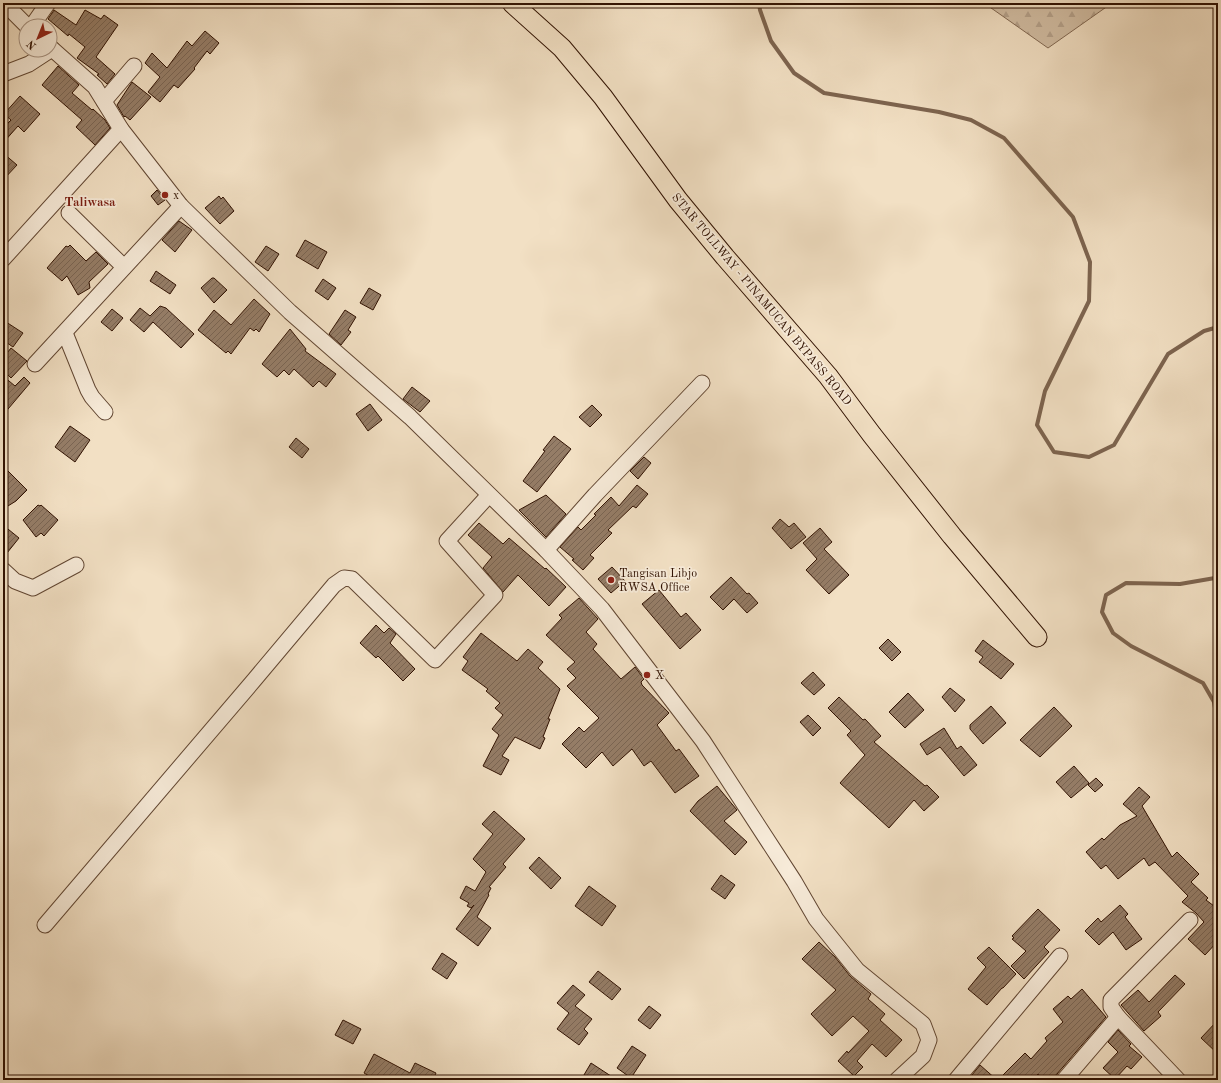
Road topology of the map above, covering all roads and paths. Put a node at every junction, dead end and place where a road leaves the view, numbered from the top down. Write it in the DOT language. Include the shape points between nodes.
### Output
graph roads {
  1 [pos="4,3"];
  2 [pos="48,3"];
  3 [pos="512,3"];
  4 [pos="19,18"];
  5 [pos="38,18"];
  6 [pos="58,54"];
  7 [pos="38,58"];
  8 [pos="134,66"];
  9 [pos="3,74"];
  10 [pos="104,102"];
  11 [pos="121,129"];
  12 [pos="181,206"];
  13 [pos="69,213"];
  14 [pos="3,259"];
  15 [pos="124,268"];
  16 [pos="65,333"];
  17 [pos="35,364"];
  18 [pos="702,384"];
  19 [pos="105,412"];
  20 [pos="489,495"];
  21 [pos="546,550"];
  22 [pos="76,566"];
  23 [pos="3,570"];
  24 [pos="1037,637"];
  25 [pos="1190,920"];
  26 [pos="45,925"];
  27 [pos="1060,956"];
  28 [pos="1118,1017"];
  29 [pos="897,1080"];
  30 [pos="956,1080"];
  31 [pos="1064,1080"];
  32 [pos="1178,1080"];
  1 -- 4 [label="street"];
  2 -- 5 [label="street"];
  3 -- 24 [label="main road, STAR TOLLWAY - PINAMUCAN BYPASS ROAD" via="562,48 603,97 678,200 828,376 952,536"];
  6 -- 10 [label="street" via="95,87"];
  7 -- 9 [label="street" via="30,64"];
  8 -- 10 [label="street"];
  10 -- 11 [label="street"];
  11 -- 12 [label="street"];
  11 -- 14 [label="street"];
  12 -- 15 [label="street"];
  12 -- 20 [label="street" via="290,312 410,417"];
  13 -- 15 [label="street"];
  15 -- 16 [label="street"];
  16 -- 17 [label="street"];
  16 -- 19 [label="street" via="88,390"];
  18 -- 21 [label="street"];
  20 -- 21 [label="street"];
  20 -- 26 [label="street" via="447,541 495,595 434,660 352,579 344,578 334,585"];
  21 -- 29 [label="street" via="602,608 704,741 794,880 816,919 856,970 923,1024 930,1040 923,1056"];
  22 -- 23 [label="street" via="33,588 15,581"];
  25 -- 28 [label="street" via="1111,1000 1110,1007"];
  27 -- 30 [label="street"];
  28 -- 31 [label="street"];
  28 -- 32 [label="street"];
}
